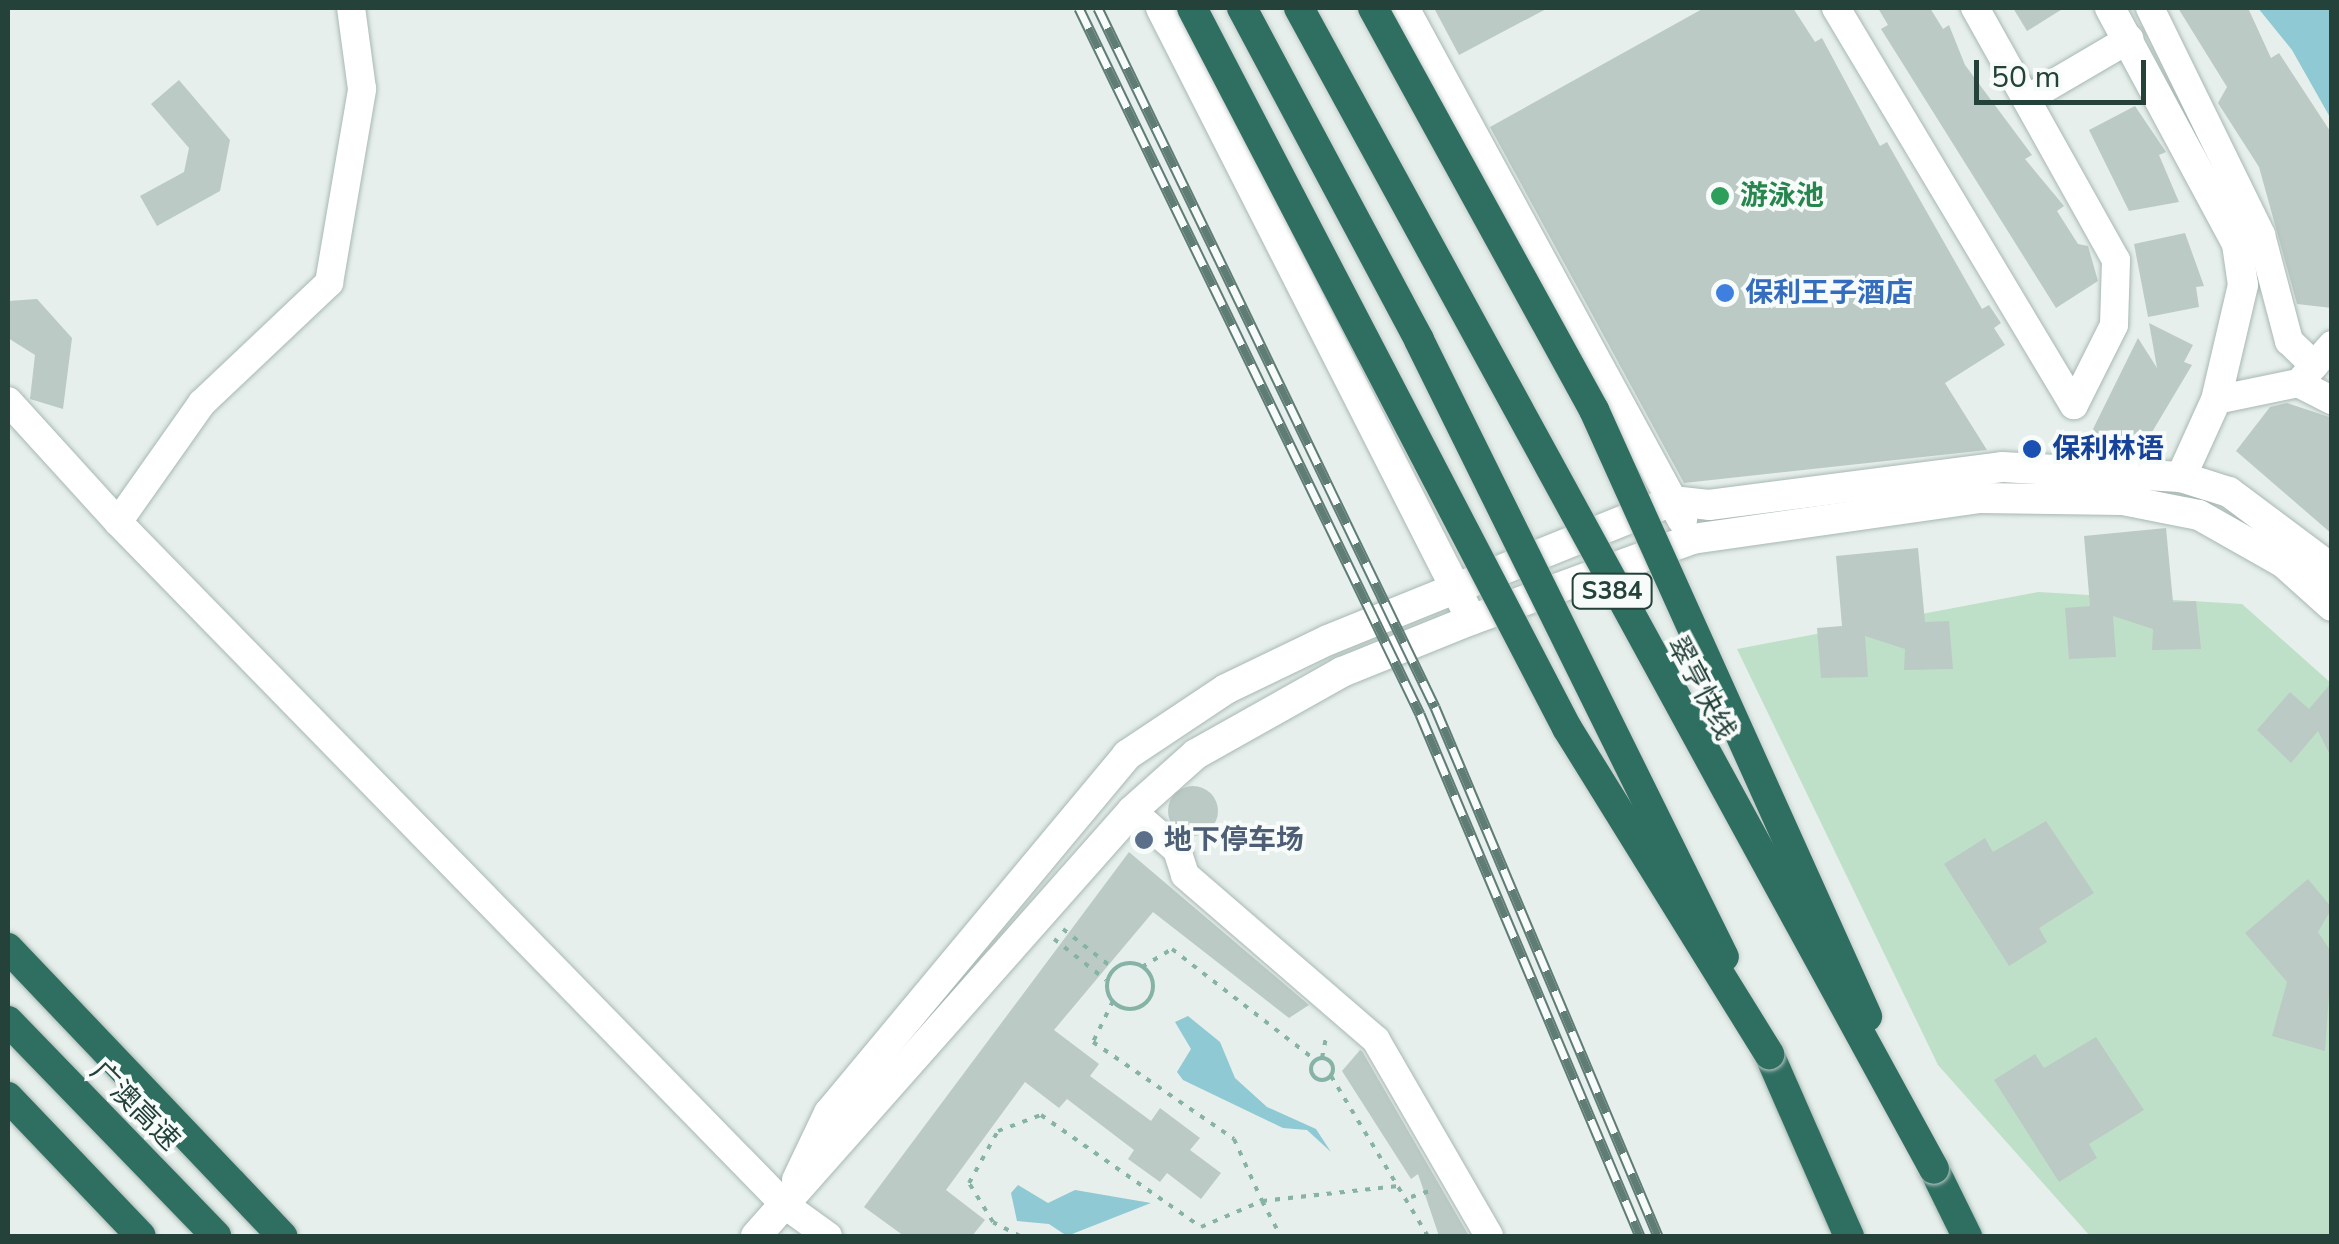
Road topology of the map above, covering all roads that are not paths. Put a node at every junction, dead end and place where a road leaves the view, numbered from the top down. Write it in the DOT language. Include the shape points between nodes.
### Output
graph roads {
  1 [pos="351,8"];
  2 [pos="1161,8"];
  3 [pos="1192,8"];
  4 [pos="1242,8"];
  5 [pos="1299,8"];
  6 [pos="1373,8"];
  7 [pos="1404,8"];
  8 [pos="1836,8"];
  9 [pos="1975,8"];
  10 [pos="2110,8"];
  11 [pos="2150,8"];
  12 [pos="2129,40"];
  13 [pos="2032,96"];
  14 [pos="2315,364"];
  15 [pos="2216,400"];
  16 [pos="2332,400"];
  17 [pos="8,401"];
  18 [pos="2181,476"];
  19 [pos="1672,501"];
  20 [pos="2167,506"];
  21 [pos="118,522"];
  22 [pos="1692,539"];
  23 [pos="2332,568"];
  24 [pos="2332,606"];
  25 [pos="1464,607"];
  26 [pos="1132,811"];
  27 [pos="8,948"];
  28 [pos="8,1021"];
  29 [pos="1770,1054"];
  30 [pos="8,1097"];
  31 [pos="1934,1170"];
  32 [pos="785,1206"];
  33 [pos="141,1236"];
  34 [pos="216,1236"];
  35 [pos="282,1236"];
  36 [pos="756,1236"];
  37 [pos="828,1236"];
  38 [pos="1489,1236"];
  39 [pos="1849,1236"];
  40 [pos="1968,1236"];
  1 -- 21 [label="street" via="362,90 329,283 202,403"];
  2 -- 25 [label="street"];
  3 -- 29 [label="highway, bridge" via="1567,728"];
  4 -- 29 [label="highway, S384, bridge" via="1419,340"];
  5 -- 31 [label="highway, 翠亨快线 / S384, bridge"];
  6 -- 31 [label="highway, bridge" via="1594,410"];
  7 -- 19 [label="street"];
  8 -- 13 [label="street" via="2074,405 2114,325 2116,260"];
  9 -- 13 [label="street"];
  10 -- 12 [label="street"];
  11 -- 14 [label="street" via="2261,235 2289,340"];
  12 -- 13 [label="street"];
  12 -- 15 [label="street" via="2237,244 2239,321"];
  14 -- 15 [label="street"];
  14 -- 16 [label="street"];
  15 -- 18 [label="street"];
  17 -- 21 [label="street"];
  18 -- 19 [label="street" via="2002,468 1708,506"];
  18 -- 20 [label="street"];
  18 -- 23 [label="street" via="2228,492"];
  19 -- 22 [label="street"];
  19 -- 25 [label="street"];
  20 -- 22 [label="street" via="1980,498"];
  20 -- 24 [label="street" via="2284,563"];
  21 -- 32 [label="street"];
  22 -- 25 [label="street"];
  25 -- 26 [label="street" via="1264,710"];
  25 -- 32 [label="street" via="1226,689 1128,756 830,1113"];
  26 -- 32 [label="street"];
  26 -- 38 [label="street" via="1178,850 1185,876 1376,1040"];
  27 -- 35 [label="highway"];
  28 -- 34 [label="highway, 广澳高速"];
  29 -- 39 [label="highway, S384"];
  30 -- 33 [label="highway"];
  31 -- 40 [label="highway, 翠亨快线 / S384"];
  32 -- 36 [label="street"];
  32 -- 37 [label="street"];
}
